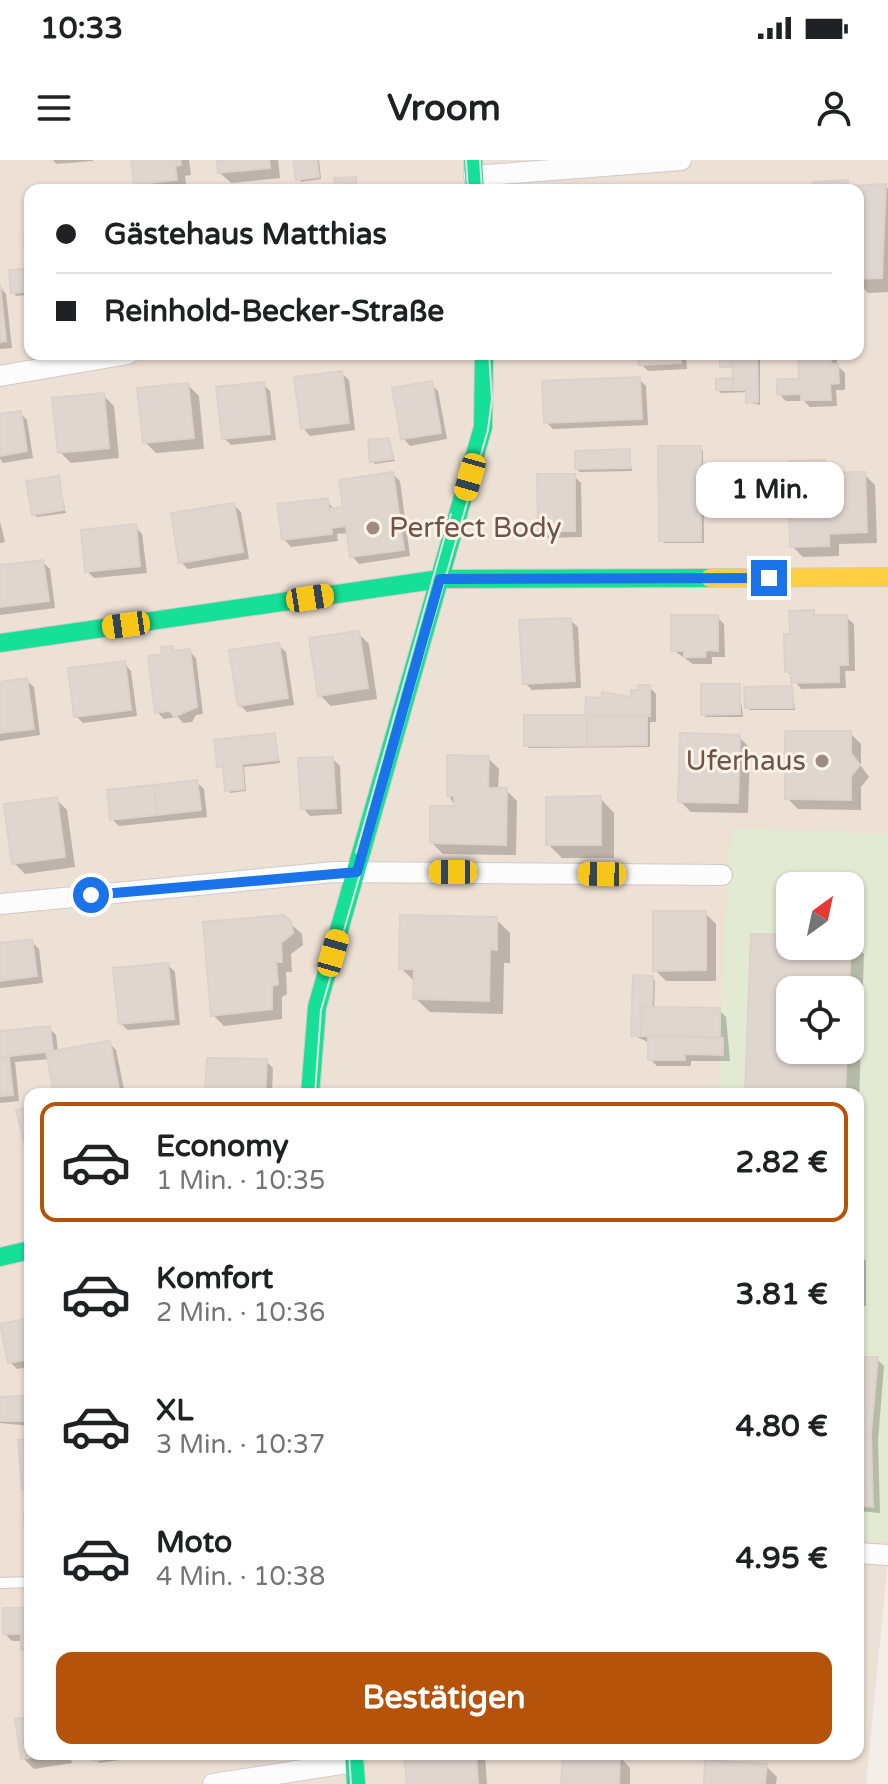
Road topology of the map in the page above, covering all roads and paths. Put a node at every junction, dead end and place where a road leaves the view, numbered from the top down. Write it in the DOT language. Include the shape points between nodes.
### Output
graph roads {
  1 [pos="681,160"];
  2 [pos="474,175"];
  3 [pos="93,360"];
  4 [pos="484,360"];
  5 [pos="0,376"];
  6 [pos="888,577"];
  7 [pos="440,579"];
  8 [pos="0,643"];
  9 [pos="357,872"];
  10 [pos="722,875"];
  11 [pos="0,904"];
  12 [pos="310,1088"];
  13 [pos="24,1251"];
  14 [pos="0,1257"];
  15 [pos="864,1553"];
  16 [pos="888,1555"];
  17 [pos="24,1582"];
  18 [pos="0,1583"];
  19 [pos="343,1760"];
  20 [pos="354,1760"];
  21 [pos="213,1784"];
  22 [pos="356,1784"];
  1 -- 2 [label="street"];
  3 -- 5 [label="street"];
  4 -- 7 [label="street" via="483,427"];
  6 -- 7 [label="street"];
  7 -- 8 [label="street"];
  7 -- 9 [label="street"];
  9 -- 10 [label="street"];
  9 -- 11 [label="street"];
  9 -- 12 [label="street" via="317,1007"];
  13 -- 14 [label="street"];
  15 -- 16 [label="street"];
  17 -- 18 [label="lane"];
  19 -- 21 [label="street"];
  20 -- 22 [label="street"];
}
